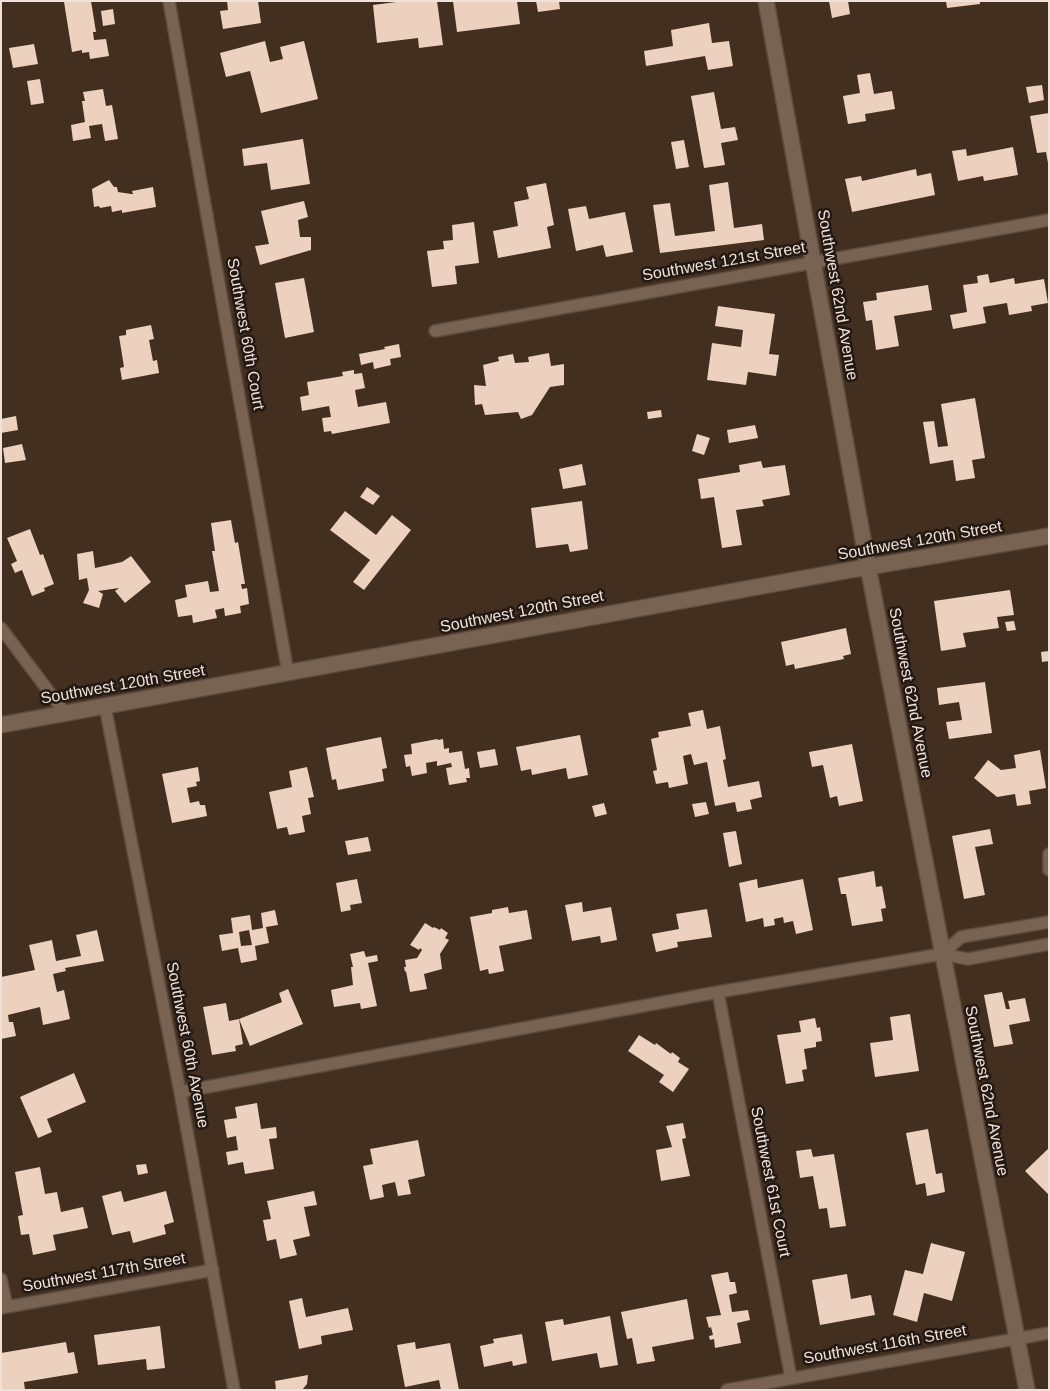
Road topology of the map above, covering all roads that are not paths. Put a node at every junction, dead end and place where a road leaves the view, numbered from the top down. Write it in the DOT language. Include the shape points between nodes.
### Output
graph roads {
  1 [pos="169,1"];
  2 [pos="766,1"];
  3 [pos="1049,220"];
  4 [pos="813,262"];
  5 [pos="435,331"];
  6 [pos="1049,536"];
  7 [pos="869,567"];
  8 [pos="1,628"];
  9 [pos="288,673"];
  10 [pos="105,706"];
  11 [pos="66,713"];
  12 [pos="1,724"];
  13 [pos="1049,854"];
  14 [pos="1049,870"];
  15 [pos="1049,922"];
  16 [pos="1049,944"];
  17 [pos="942,954"];
  18 [pos="718,992"];
  19 [pos="180,1092"];
  20 [pos="213,1270"];
  21 [pos="1,1279"];
  22 [pos="4,1308"];
  23 [pos="1049,1333"];
  24 [pos="1017,1339"];
  25 [pos="791,1378"];
  26 [pos="234,1390"];
  27 [pos="727,1390"];
  28 [pos="1027,1390"];
  1 -- 9 [label="street, Southwest 60th Court"];
  2 -- 4 [label="street, Southwest 62nd Avenue"];
  3 -- 4 [label="street, Southwest 121st Street"];
  4 -- 5 [label="street, Southwest 121st Street"];
  4 -- 7 [label="street, Southwest 62nd Avenue"];
  6 -- 7 [label="street, Southwest 120th Street"];
  7 -- 9 [label="street, Southwest 120th Street"];
  7 -- 17 [label="street, Southwest 62nd Avenue"];
  8 -- 11 [label="street"];
  9 -- 10 [label="street, Southwest 120th Street"];
  10 -- 11 [label="street, Southwest 120th Street"];
  10 -- 19 [label="street, Southwest 60th Avenue"];
  11 -- 12 [label="street, Southwest 120th Street"];
  13 -- 14 [label="street"];
  15 -- 17 [label="street" via="960,937"];
  16 -- 17 [label="street" via="968,959"];
  17 -- 18 [label="street"];
  17 -- 24 [label="street, Southwest 62nd Avenue"];
  18 -- 19 [label="street"];
  18 -- 25 [label="street, Southwest 61st Court"];
  19 -- 20 [label="street, Southwest 60th Avenue"];
  20 -- 22 [label="street, Southwest 117th Street"];
  20 -- 26 [label="street, Southwest 60th Avenue"];
  21 -- 22 [label="street"];
  23 -- 24 [label="street, Southwest 116th Street"];
  24 -- 25 [label="street, Southwest 116th Street"];
  24 -- 28 [label="street, Southwest 62nd Avenue"];
  25 -- 27 [label="street, Southwest 116th Street"];
}
